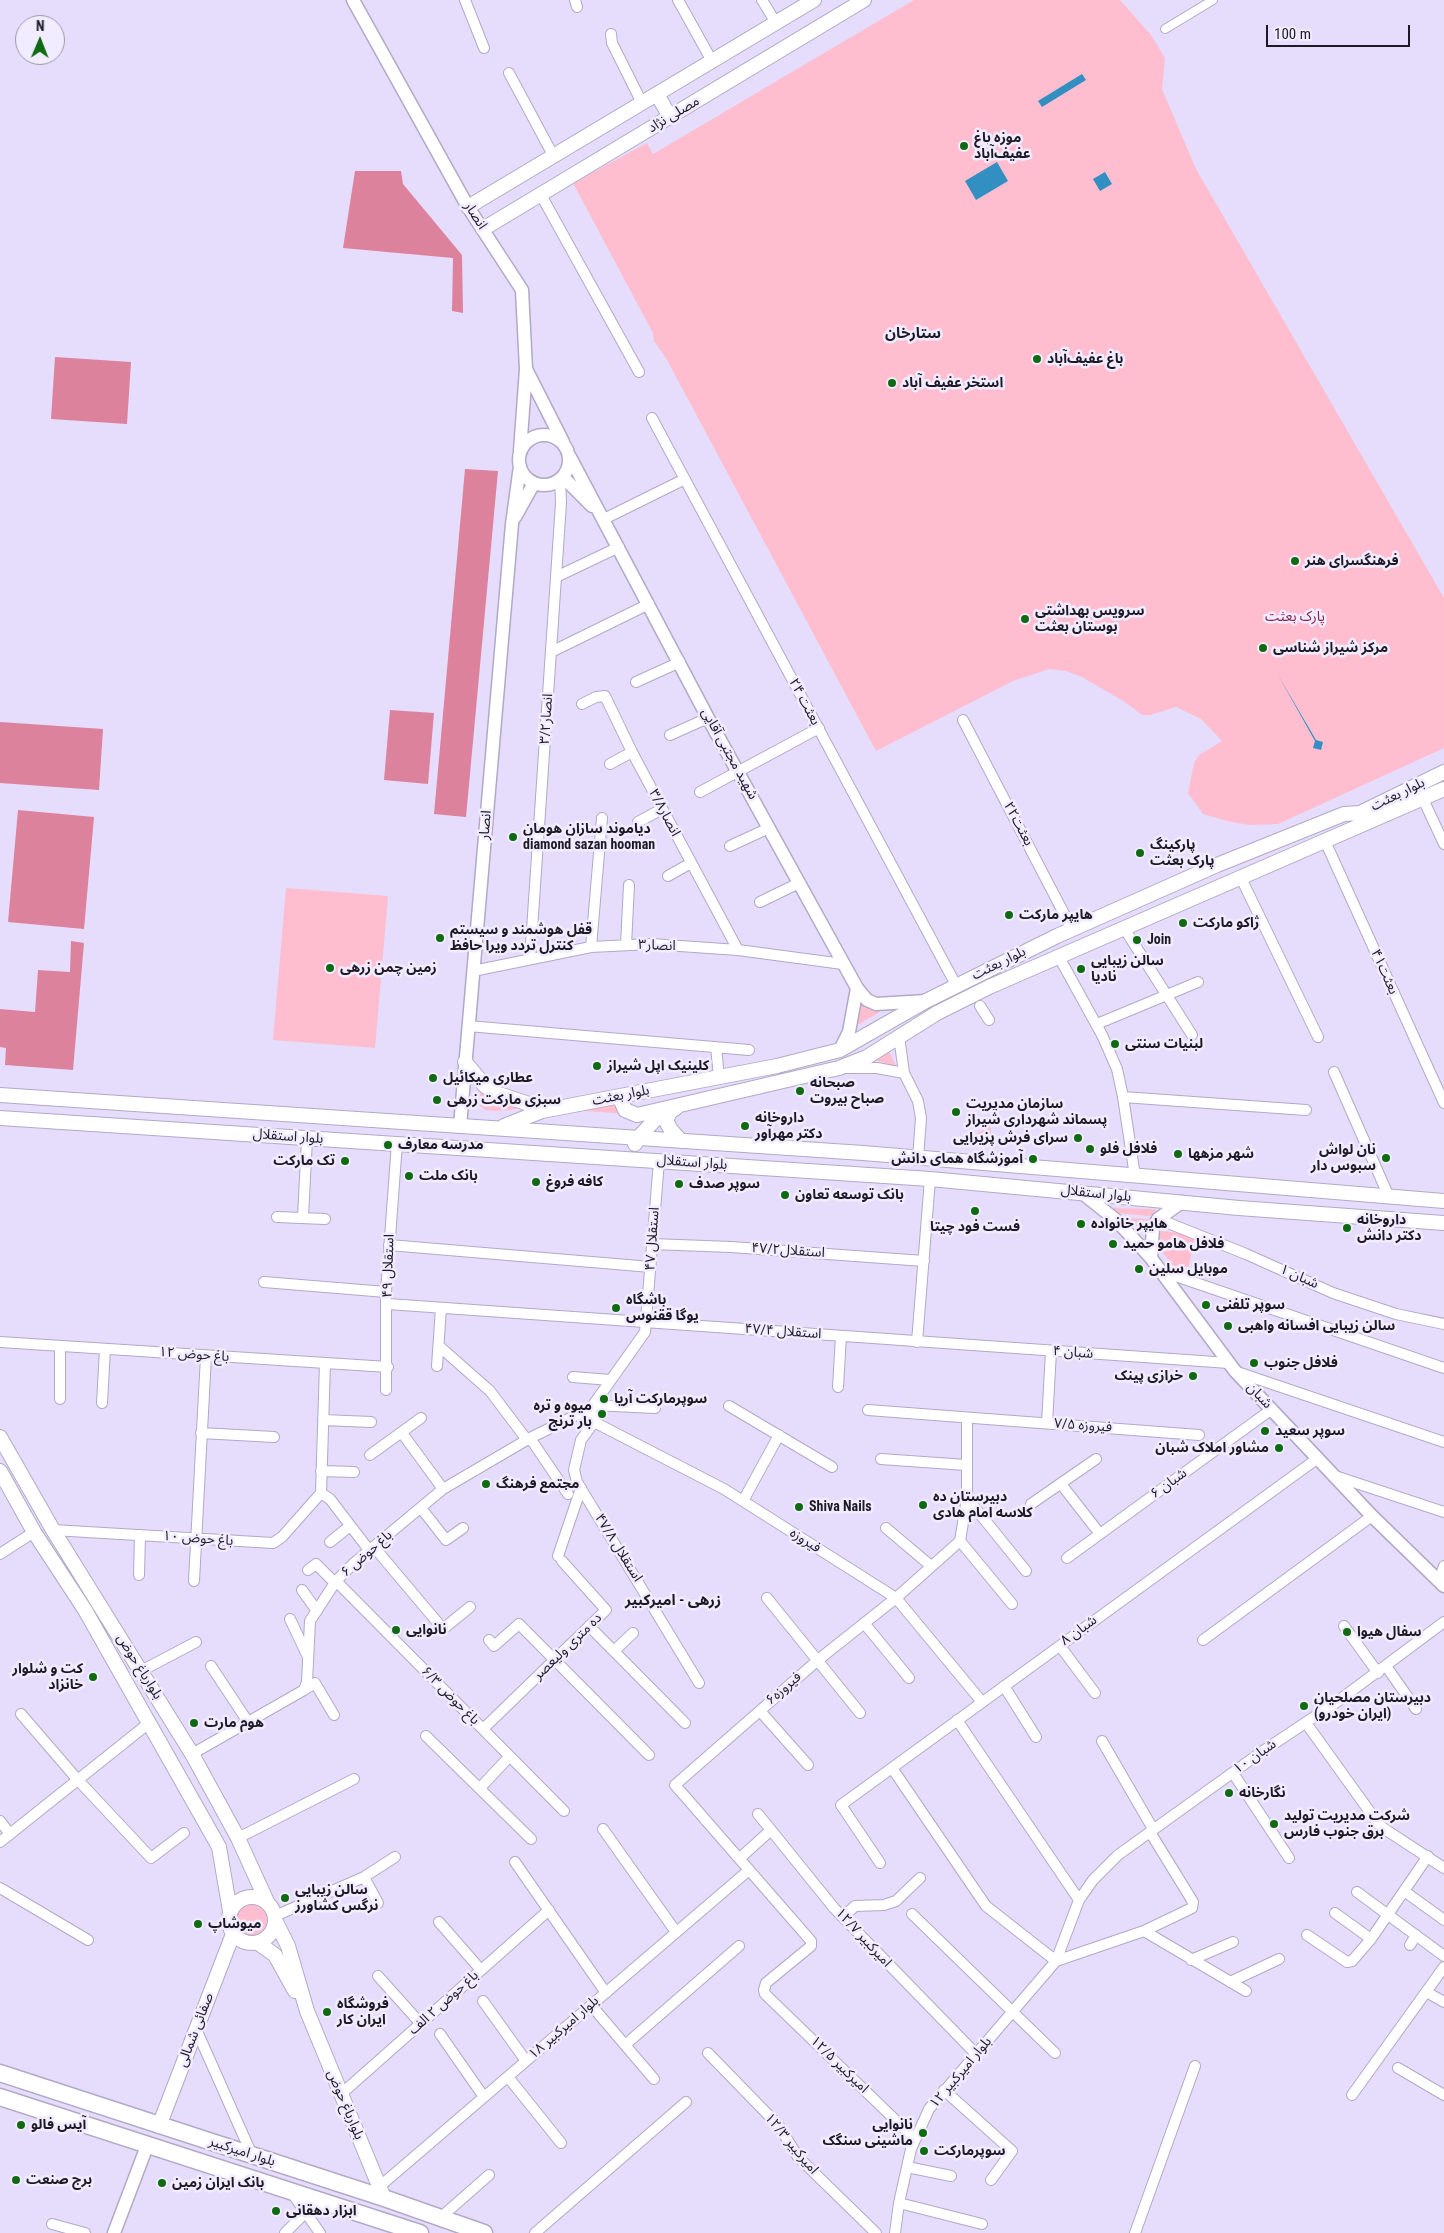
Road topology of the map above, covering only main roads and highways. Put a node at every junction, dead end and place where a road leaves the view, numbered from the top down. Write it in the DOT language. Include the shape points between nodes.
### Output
graph roads {
  1 [pos="814,0"];
  2 [pos="864,0"];
  3 [pos="657,94"];
  4 [pos="670,117"];
  5 [pos="468,207"];
  6 [pos="483,229"];
  7 [pos="1444,772"];
  8 [pos="1444,789"];
  9 [pos="465,1062"];
  10 [pos="0,1095"];
  11 [pos="625,1095"];
  12 [pos="682,1104"];
  13 [pos="665,1110"];
  14 [pos="542,1111"];
  15 [pos="271,1115"];
  16 [pos="0,1118"];
  17 [pos="498,1128"];
  18 [pos="270,1135"];
  19 [pos="638,1138"];
  20 [pos="681,1141"];
  21 [pos="630,1158"];
  22 [pos="1010,1165"];
  23 [pos="1008,1186"];
  24 [pos="1338,1192"];
  25 [pos="1444,1201"];
  26 [pos="1333,1216"];
  27 [pos="1444,1223"];
  28 [pos="0,1437"];
  29 [pos="0,1471"];
  30 [pos="94,1594"];
  31 [pos="80,1604"];
  32 [pos="230,1911"];
  33 [pos="273,1913"];
  34 [pos="233,1934"];
  35 [pos="258,1943"];
  36 [pos="307,2011"];
  37 [pos="0,2073"];
  38 [pos="0,2097"];
  39 [pos="159,2126"];
  40 [pos="382,2193"];
  41 [pos="417,2232"];
  42 [pos="484,2233"];
  1 -- 3 [label="main road, مصلی نژاد"];
  2 -- 4 [label="main road, مصلی نژاد"];
  3 -- 4 [label="main road"];
  3 -- 5 [label="main road, مصلی نژاد"];
  4 -- 6 [label="main road, مصلی نژاد"];
  7 -- 11 [label="main road, بلوار بعثت" via="1360,814 1344,814 1216,865 1072,929 926,1001 840,1050"];
  8 -- 12 [label="main road, بلوار بعثت" via="989,987 937,1013 867,1057 839,1068"];
  9 -- 14 [label="main road" via="485,1086 496,1093"];
  10 -- 15 [label="main road, بلوار استقلال"];
  11 -- 13 [label="main road, بلوار بعثت" via="622,1103 625,1110 637,1115"];
  11 -- 14 [label="main road, بلوار بعثت"];
  12 -- 13 [label="main road, بلوار بعثت"];
  12 -- 20 [label="main road" via="670,1112 666,1121"];
  13 -- 19 [label="main road"];
  14 -- 17 [label="main road, بلوار بعثت"];
  15 -- 17 [label="main road, بلوار استقلال"];
  15 -- 18 [label="main road"];
  16 -- 18 [label="main road, بلوار استقلال"];
  17 -- 19 [label="main road, بلوار استقلال"];
  18 -- 21 [label="main road, بلوار استقلال"];
  19 -- 20 [label="main road, بلوار استقلال"];
  19 -- 21 [label="main road"];
  20 -- 22 [label="main road, بلوار استقلال"];
  21 -- 23 [label="main road, بلوار استقلال"];
  22 -- 23 [label="main road"];
  22 -- 24 [label="main road, بلوار استقلال"];
  23 -- 26 [label="main road, بلوار استقلال"];
  24 -- 25 [label="main road, بلوار استقلال"];
  24 -- 26 [label="main road"];
  26 -- 27 [label="main road, بلوار استقلال"];
  28 -- 30 [label="main road, بلوارباغ حوض"];
  29 -- 31 [label="main road, بلوارباغ حوض"];
  30 -- 31 [label="main road"];
  30 -- 33 [label="main road, بلوارباغ حوض" via="192,1754 238,1838"];
  31 -- 32 [label="main road, بلوارباغ حوض" via="219,1848"];
  32 -- 33 [label="main road" via="240,1900 255,1897"];
  32 -- 34 [label="main road" via="228,1919"];
  33 -- 35 [label="main road" via="272,1932"];
  33 -- 36 [label="main road, بلوارباغ حوض" via="288,1946"];
  34 -- 35 [label="main road" via="244,1942"];
  34 -- 39 [label="main road, صفائی شمالی"];
  35 -- 36 [label="main road, بلوارباغ حوض" via="275,1955"];
  36 -- 40 [label="main road, بلوارباغ حوض"];
  37 -- 39 [label="main road, بلوار امیرکبیر"];
  38 -- 41 [label="main road, بلوار امیرکبیر"];
  39 -- 40 [label="main road, بلوار امیرکبیر"];
  40 -- 42 [label="main road, بلوار امیرکبیر"];
}
